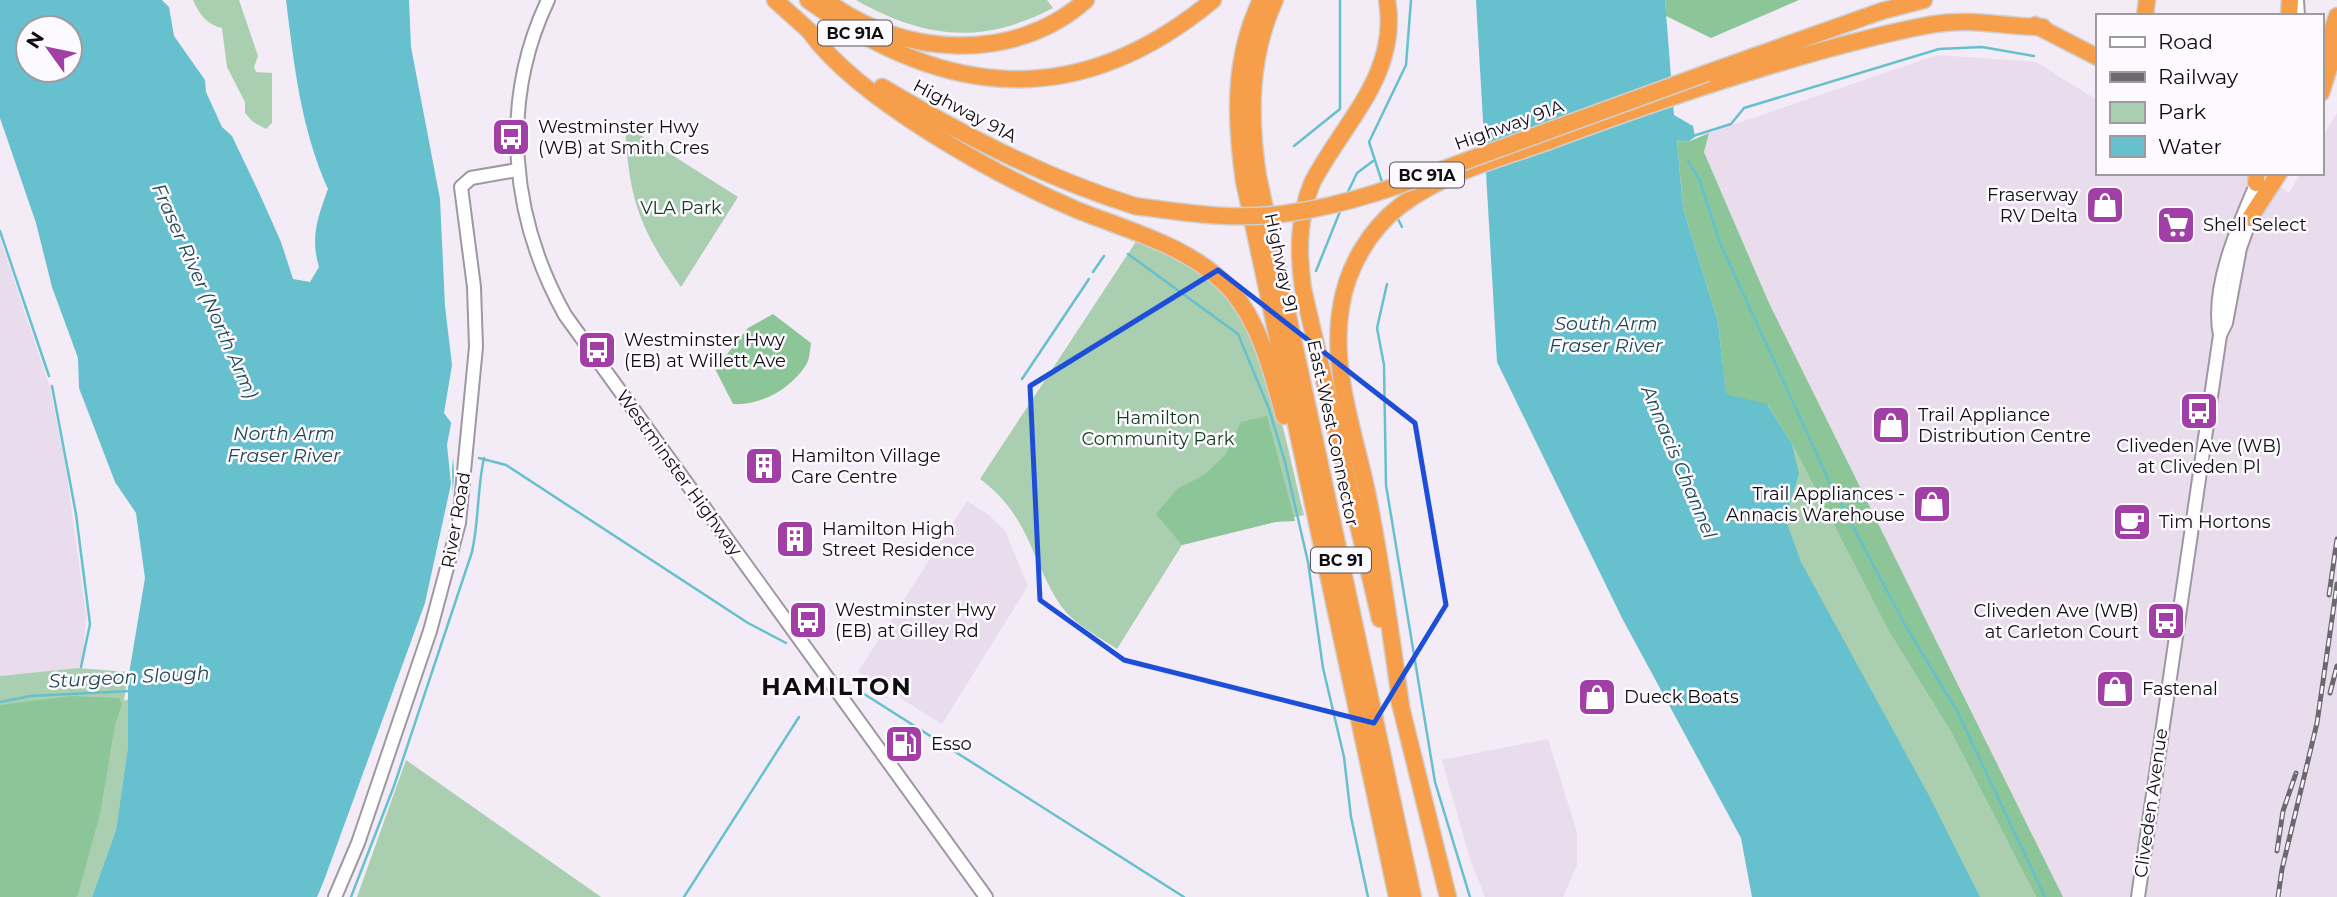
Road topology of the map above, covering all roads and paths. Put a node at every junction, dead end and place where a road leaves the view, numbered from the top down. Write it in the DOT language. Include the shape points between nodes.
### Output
graph roads {
  1 [pos="548,0"];
  2 [pos="775,0"];
  3 [pos="808,0"];
  4 [pos="826,0"];
  5 [pos="1086,0"];
  6 [pos="1213,0"];
  7 [pos="1261,0"];
  8 [pos="1275,0"];
  9 [pos="1387,0"];
  10 [pos="1924,0"];
  11 [pos="2337,16"];
  12 [pos="810,32"];
  13 [pos="2337,43"];
  14 [pos="2096,56"];
  15 [pos="2323,58"];
  16 [pos="1754,63"];
  17 [pos="2323,87"];
  18 [pos="517,170"];
  19 [pos="2270,175"];
  20 [pos="2278,175"];
  21 [pos="2258,177"];
  22 [pos="2250,218"];
  23 [pos="1268,224"];
  24 [pos="2220,335"];
  25 [pos="1328,574"];
  26 [pos="1401,706"];
  27 [pos="335,897"];
  28 [pos="986,897"];
  29 [pos="1396,897"];
  30 [pos="1413,897"];
  31 [pos="1448,897"];
  32 [pos="2138,897"];
  1 -- 18 [label="street, Westminster Highway" via="521,90"];
  2 -- 12 [label="highway, Highway 91A / BC 91A"];
  3 -- 6 [label="highway, Highway 91A / BC 91A" via="851,31 906,57 946,71 1027,80 1108,64 1163,37"];
  4 -- 5 [label="highway" via="890,34 947,46 996,45 1047,27"];
  7 -- 25 [label="highway, Highway 91 / BC 91" via="1239,72 1239,144"];
  8 -- 23 [label="highway, Highway 91 / BC 91" via="1259,46 1251,113"];
  9 -- 26 [label="highway" via="1389,42 1378,76 1312,183 1299,244 1306,302"];
  10 -- 16 [label="highway, Highway 91A / BC 91A" via="1882,11"];
  11 -- 15 [label="highway"];
  12 -- 16 [label="highway, Highway 91A / BC 91A, bridge" via="881,86 957,132 1079,189 1135,206 1200,215 1286,214 1381,192"];
  12 -- 25 [label="highway" via="825,53 862,83 949,144 1074,208 1164,245 1200,264 1231,290 1247,312 1270,366"];
  13 -- 17 [label="highway"];
  14 -- 16 [label="highway" via="2043,27 1982,14 1933,14"];
  16 -- 26 [label="highway" via="1440,182 1383,221 1360,253 1340,309 1339,346 1382,571"];
  18 -- 27 [label="street, River Road" via="471,178 461,187 474,286 476,347 459,523 430,631"];
  18 -- 28 [label="street, Westminster Highway" via="532,244 565,315"];
  19 -- 22 [label="street, Cliveden Avenue"];
  20 -- 22 [label="highway"];
  21 -- 24 [label="street, Cliveden Avenue" via="2225,271"];
  22 -- 24 [label="street, Cliveden Avenue" via="2233,274 2227,323"];
  23 -- 30 [label="highway, East-West Connector / BC 91"];
  24 -- 32 [label="street, Cliveden Avenue"];
  25 -- 29 [label="highway, BC 91"];
  26 -- 31 [label="highway"];
}
